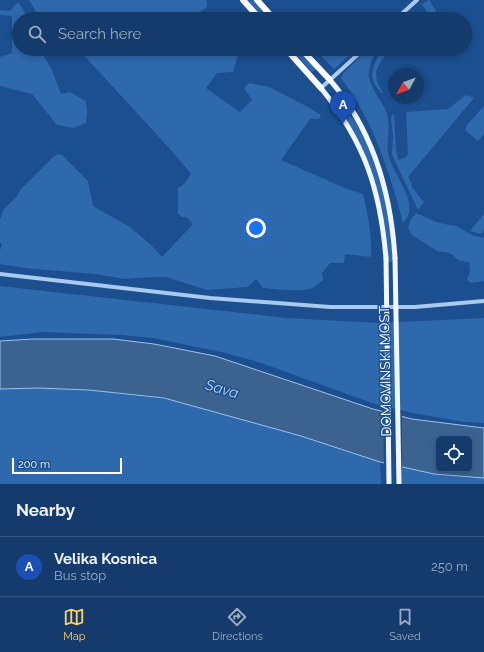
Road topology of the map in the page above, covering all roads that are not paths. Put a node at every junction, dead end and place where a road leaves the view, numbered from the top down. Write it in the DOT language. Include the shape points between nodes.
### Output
graph roads {
  1 [pos="243,0"];
  2 [pos="257,0"];
  3 [pos="417,0"];
  4 [pos="254,12"];
  5 [pos="268,12"];
  6 [pos="404,12"];
  7 [pos="292,56"];
  8 [pos="308,56"];
  9 [pos="356,56"];
  10 [pos="330,80"];
  11 [pos="321,88"];
  12 [pos="0,274"];
  13 [pos="484,301"];
  14 [pos="389,484"];
  15 [pos="399,484"];
  1 -- 4 [label="highway"];
  2 -- 5 [label="highway"];
  3 -- 6 [label="street"];
  7 -- 11 [label="highway"];
  8 -- 10 [label="highway"];
  9 -- 10 [label="street"];
  10 -- 11 [label="street"];
  10 -- 15 [label="main road, DOMOVINSKI MOST, bridge" via="351,108 372,150 389,205 395,258"];
  11 -- 14 [label="main road, DOMOVINSKI MOST, bridge" via="355,138 380,207 386,258"];
  12 -- 13 [label="street" via="210,298 330,307 415,306"];
}
